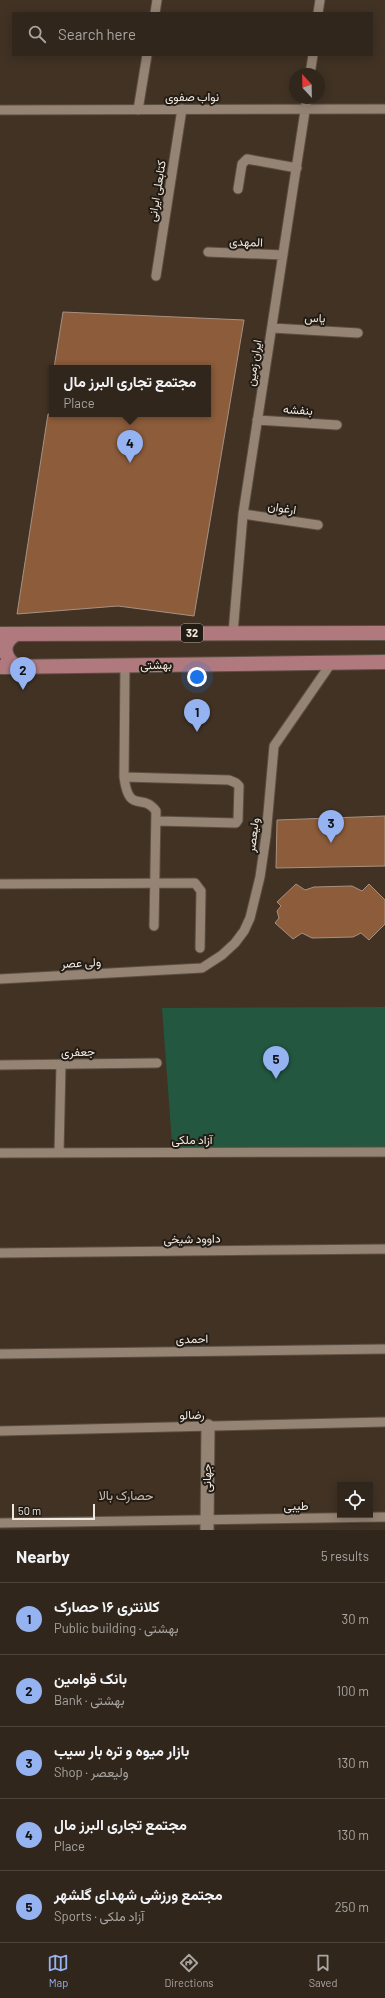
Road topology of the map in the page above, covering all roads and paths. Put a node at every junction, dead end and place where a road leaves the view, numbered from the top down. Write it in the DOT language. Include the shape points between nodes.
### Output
graph roads {
  1 [pos="157,0"];
  2 [pos="320,0"];
  3 [pos="155,12"];
  4 [pos="318,12"];
  5 [pos="147,56"];
  6 [pos="313,56"];
  7 [pos="311,68"];
  8 [pos="306,104"];
  9 [pos="182,109"];
  10 [pos="306,109"];
  11 [pos="385,109"];
  12 [pos="0,110"];
  13 [pos="138,110"];
  14 [pos="297,168"];
  15 [pos="238,189"];
  16 [pos="208,252"];
  17 [pos="283,255"];
  18 [pos="156,276"];
  19 [pos="272,328"];
  20 [pos="358,333"];
  21 [pos="257,420"];
  22 [pos="337,425"];
  23 [pos="243,514"];
  24 [pos="318,525"];
  25 [pos="385,632"];
  26 [pos="233,633"];
  27 [pos="0,634"];
  28 [pos="17,634"];
  29 [pos="332,662"];
  30 [pos="385,662"];
  31 [pos="125,665"];
  32 [pos="0,667"];
  33 [pos="19,667"];
  34 [pos="124,777"];
  35 [pos="157,821"];
  36 [pos="155,883"];
  37 [pos="0,884"];
  38 [pos="154,926"];
  39 [pos="200,948"];
  40 [pos="163,971"];
  41 [pos="0,979"];
  42 [pos="157,1063"];
  43 [pos="62,1064"];
  44 [pos="0,1065"];
  45 [pos="59,1152"];
  46 [pos="385,1152"];
  47 [pos="0,1153"];
  48 [pos="385,1249"];
  49 [pos="0,1253"];
  50 [pos="385,1349"];
  51 [pos="0,1354"];
  52 [pos="385,1422"];
  53 [pos="208,1426"];
  54 [pos="0,1431"];
  55 [pos="385,1517"];
  56 [pos="0,1523"];
  57 [pos="207,1525"];
  1 -- 3 [label="street"];
  2 -- 4 [label="street"];
  5 -- 13 [label="street"];
  6 -- 7 [label="street"];
  8 -- 10 [label="street, ایران زمین"];
  9 -- 10 [label="street, نواب صفوی"];
  9 -- 13 [label="street, نواب صفوی"];
  9 -- 18 [label="street, کتابعلی ایرانی"];
  10 -- 11 [label="street, نواب صفوی"];
  10 -- 14 [label="street, ایران زمین"];
  12 -- 13 [label="street, نواب صفوی"];
  14 -- 15 [label="street" via="247,159 242,164"];
  14 -- 17 [label="street, ایران زمین"];
  16 -- 17 [label="street, المهدی"];
  17 -- 19 [label="street, ایران زمین"];
  19 -- 20 [label="street, یاس"];
  19 -- 21 [label="street, ایران زمین"];
  21 -- 22 [label="street, بنفشه"];
  21 -- 23 [label="street, ایران زمین"];
  23 -- 24 [label="street, ارغوان"];
  23 -- 26 [label="street, ایران زمین"];
  25 -- 26 [label="main road, 32"];
  26 -- 28 [label="main road, 32"];
  27 -- 28 [label="main road, 32"];
  28 -- 33 [label="main road" via="9,640 5,649 8,659"];
  29 -- 30 [label="main road, بهشتی"];
  29 -- 31 [label="main road, بهشتی"];
  29 -- 40 [label="street, ولیعصر" via="274,746 260,877 250,918 244,931 222,955 202,968"];
  31 -- 33 [label="main road, بهشتی"];
  31 -- 34 [label="street"];
  32 -- 33 [label="main road, بهشتی"];
  34 -- 35 [label="street" via="128,796 152,805 156,811"];
  34 -- 35 [label="street" via="229,780 239,786 236,823"];
  35 -- 36 [label="street"];
  36 -- 37 [label="street"];
  36 -- 38 [label="street"];
  36 -- 39 [label="street" via="195,883 199,887"];
  40 -- 41 [label="street, ولی عصر"];
  42 -- 43 [label="street, جعفری"];
  43 -- 44 [label="street, جعفری"];
  43 -- 45 [label="street"];
  45 -- 46 [label="street, آزاد ملکی"];
  45 -- 47 [label="street, آزاد ملکی"];
  48 -- 49 [label="street, داوود شیخی"];
  50 -- 51 [label="street, احمدی"];
  52 -- 53 [label="street, رضالو"];
  53 -- 54 [label="street, رضالو"];
  53 -- 57 [label="street, جهانی"];
  55 -- 57 [label="street, طیبی"];
  56 -- 57 [label="street, طیبی"];
}
